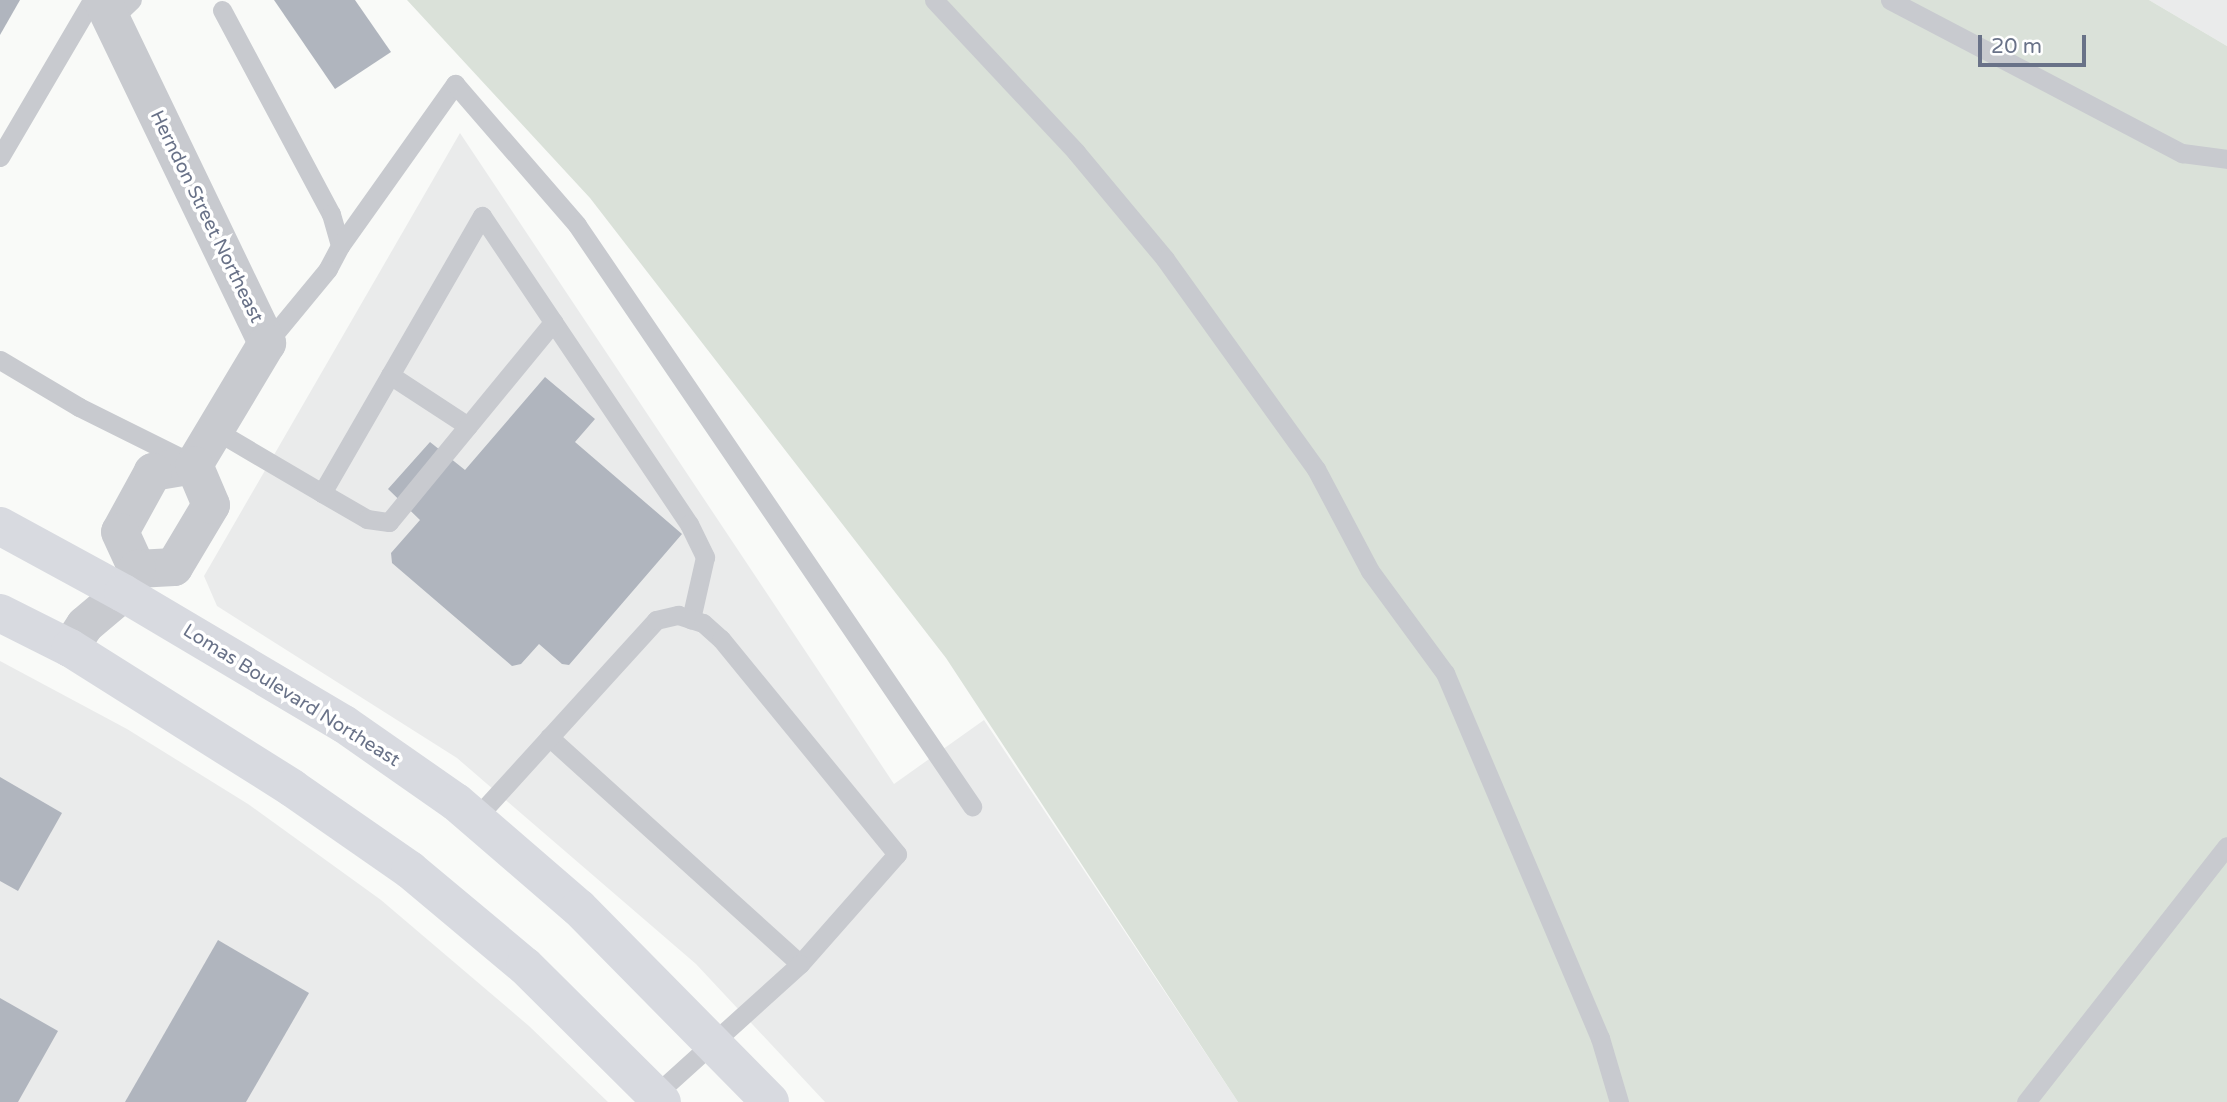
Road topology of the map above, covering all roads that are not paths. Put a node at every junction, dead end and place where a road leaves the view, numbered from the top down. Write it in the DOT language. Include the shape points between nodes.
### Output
graph roads {
  1 [pos="934,0"];
  2 [pos="1890,0"];
  3 [pos="109,5"];
  4 [pos="222,10"];
  5 [pos="0,157"];
  6 [pos="2227,159"];
  7 [pos="340,246"];
  8 [pos="553,322"];
  9 [pos="267,343"];
  10 [pos="0,360"];
  11 [pos="390,375"];
  12 [pos="468,426"];
  13 [pos="215,430"];
  14 [pos="194,465"];
  15 [pos="322,493"];
  16 [pos="0,526"];
  17 [pos="130,581"];
  18 [pos="0,613"];
  19 [pos="691,619"];
  20 [pos="70,648"];
  21 [pos="549,737"];
  22 [pos="972,806"];
  23 [pos="475,818"];
  24 [pos="2227,846"];
  25 [pos="800,964"];
  26 [pos="710,1041"];
  27 [pos="658,1098"];
  28 [pos="770,1102"];
  29 [pos="1619,1102"];
  30 [pos="2026,1102"];
  1 -- 29 [label="lane" via="1076,152 1165,259 1316,469 1370,571 1445,673 1600,1038"];
  2 -- 6 [label="lane" via="2182,153"];
  3 -- 5 [label="lane"];
  3 -- 9 [label="street, Herndon Street Northeast"];
  4 -- 7 [label="lane" via="331,214"];
  7 -- 9 [label="lane" via="328,269"];
  7 -- 22 [label="lane" via="455,84 577,225"];
  8 -- 11 [label="lane" via="482,216"];
  8 -- 12 [label="lane"];
  8 -- 19 [label="lane" via="689,524 705,557"];
  9 -- 13 [label="street, Herndon Street Northeast"];
  10 -- 14 [label="lane" via="79,407"];
  11 -- 12 [label="lane"];
  11 -- 15 [label="lane"];
  12 -- 15 [label="lane" via="389,522 367,519"];
  13 -- 14 [label="street, Herndon Street Northeast"];
  13 -- 15 [label="lane"];
  14 -- 17 [label="street" via="153,472 120,532"];
  14 -- 17 [label="street" via="211,505 174,567"];
  16 -- 17 [label="main road, Lomas Boulevard Northeast"];
  17 -- 20 [label="street" via="85,625"];
  17 -- 23 [label="main road, Lomas Boulevard Northeast"];
  18 -- 20 [label="main road"];
  19 -- 21 [label="lane" via="678,615 656,620"];
  19 -- 25 [label="lane" via="721,639 897,855"];
  20 -- 27 [label="main road" via="292,788 410,870 526,966"];
  21 -- 23 [label="lane"];
  21 -- 25 [label="lane"];
  23 -- 26 [label="main road, Lomas Boulevard Northeast" via="579,908"];
  24 -- 30 [label="lane"];
  25 -- 26 [label="lane"];
  26 -- 27 [label="lane"];
  26 -- 28 [label="main road, Lomas Boulevard Northeast"];
}
